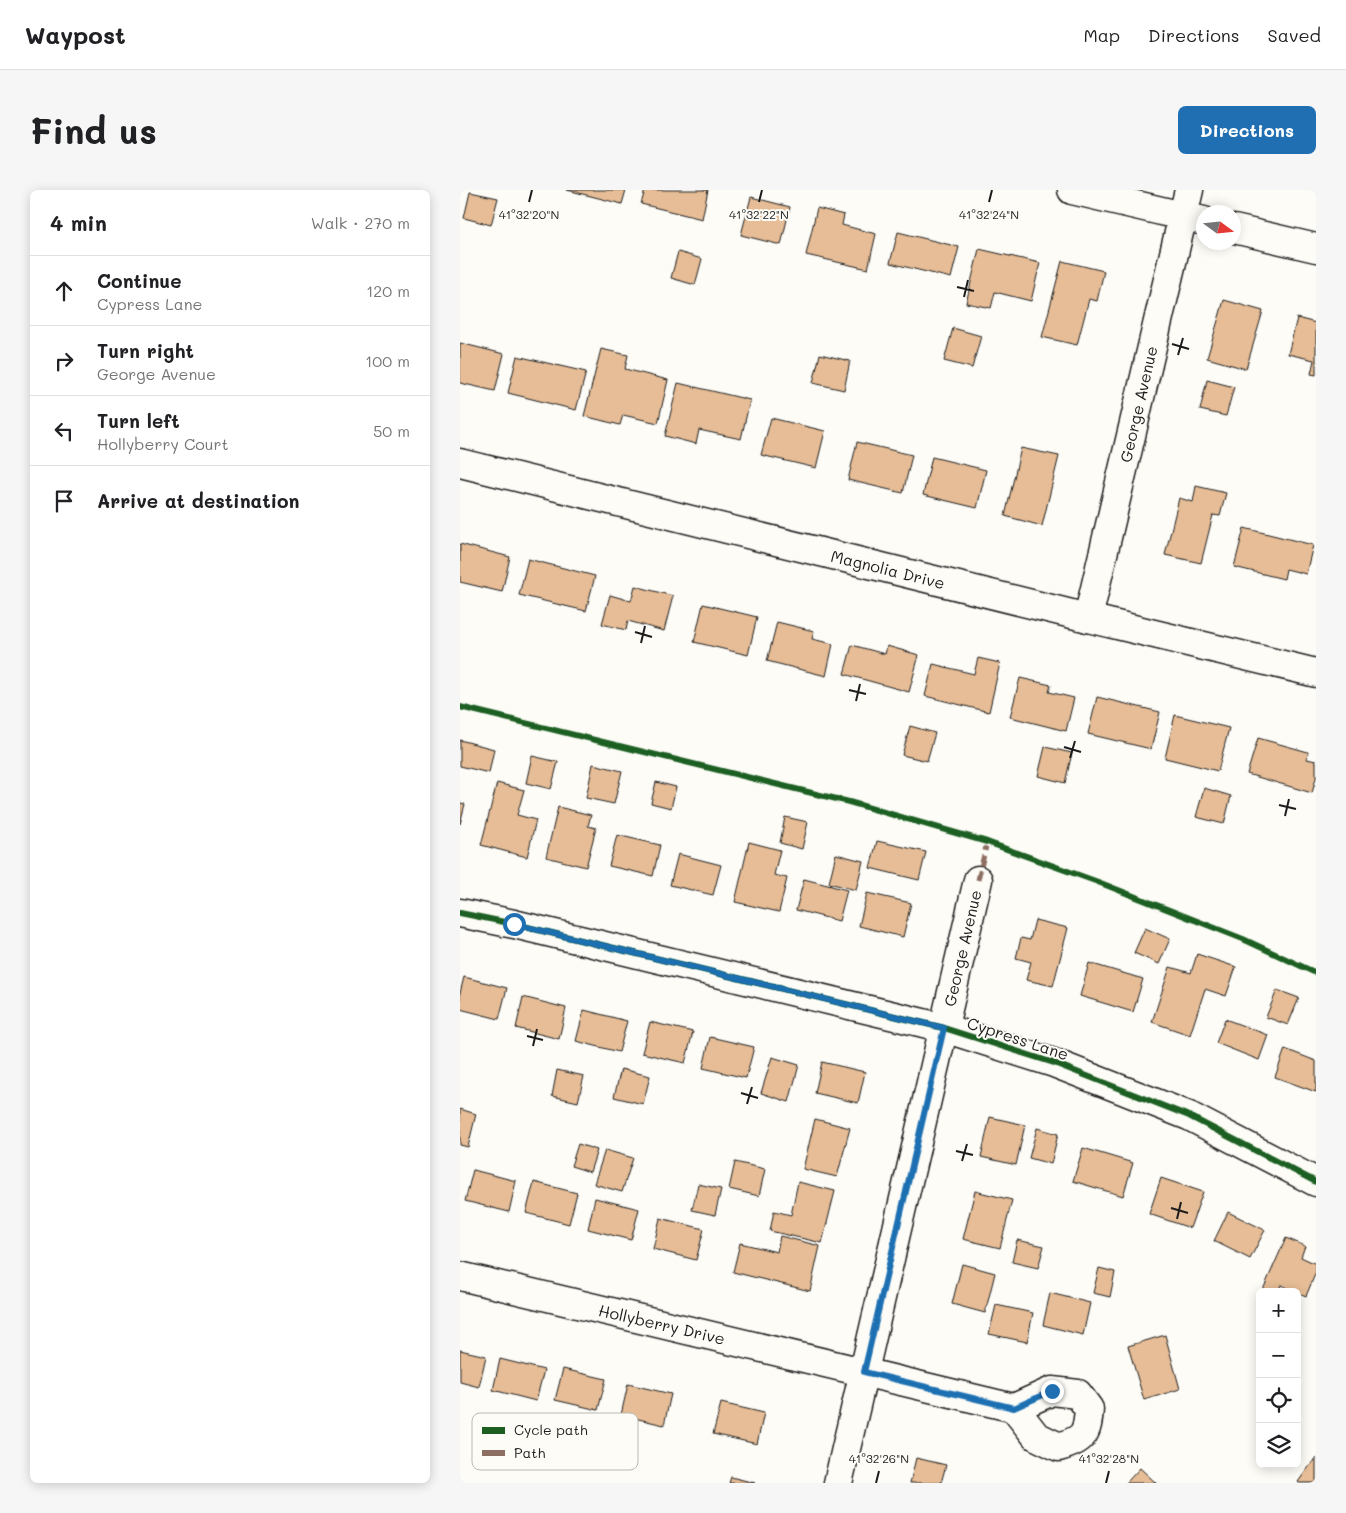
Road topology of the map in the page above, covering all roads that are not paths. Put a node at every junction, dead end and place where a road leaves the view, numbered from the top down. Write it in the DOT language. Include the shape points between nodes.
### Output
graph roads {
  1 [pos="1072,190"];
  2 [pos="1189,190"];
  3 [pos="1193,219"];
  4 [pos="1241,230"];
  5 [pos="1316,248"];
  6 [pos="460,463"];
  7 [pos="1088,618"];
  8 [pos="1316,673"];
  9 [pos="978,880"];
  10 [pos="460,913"];
  11 [pos="944,1028"];
  12 [pos="1316,1182"];
  13 [pos="460,1276"];
  14 [pos="864,1372"];
  15 [pos="1014,1408"];
  16 [pos="838,1483"];
  1 -- 3 [label="street"];
  2 -- 3 [label="street, George Avenue"];
  3 -- 7 [label="street, George Avenue"];
  4 -- 5 [label="street"];
  6 -- 7 [label="street, Magnolia Drive"];
  7 -- 8 [label="street, Magnolia Drive"];
  9 -- 11 [label="street, George Avenue"];
  10 -- 11 [label="street, Cypress Lane"];
  11 -- 12 [label="street, Cypress Lane" via="1054,1063 1189,1116"];
  11 -- 14 [label="street, George Avenue"];
  13 -- 14 [label="street, Hollyberry Drive"];
  14 -- 15 [label="street, Hollyberry Drive"];
  14 -- 16 [label="street, George Avenue"];
}
